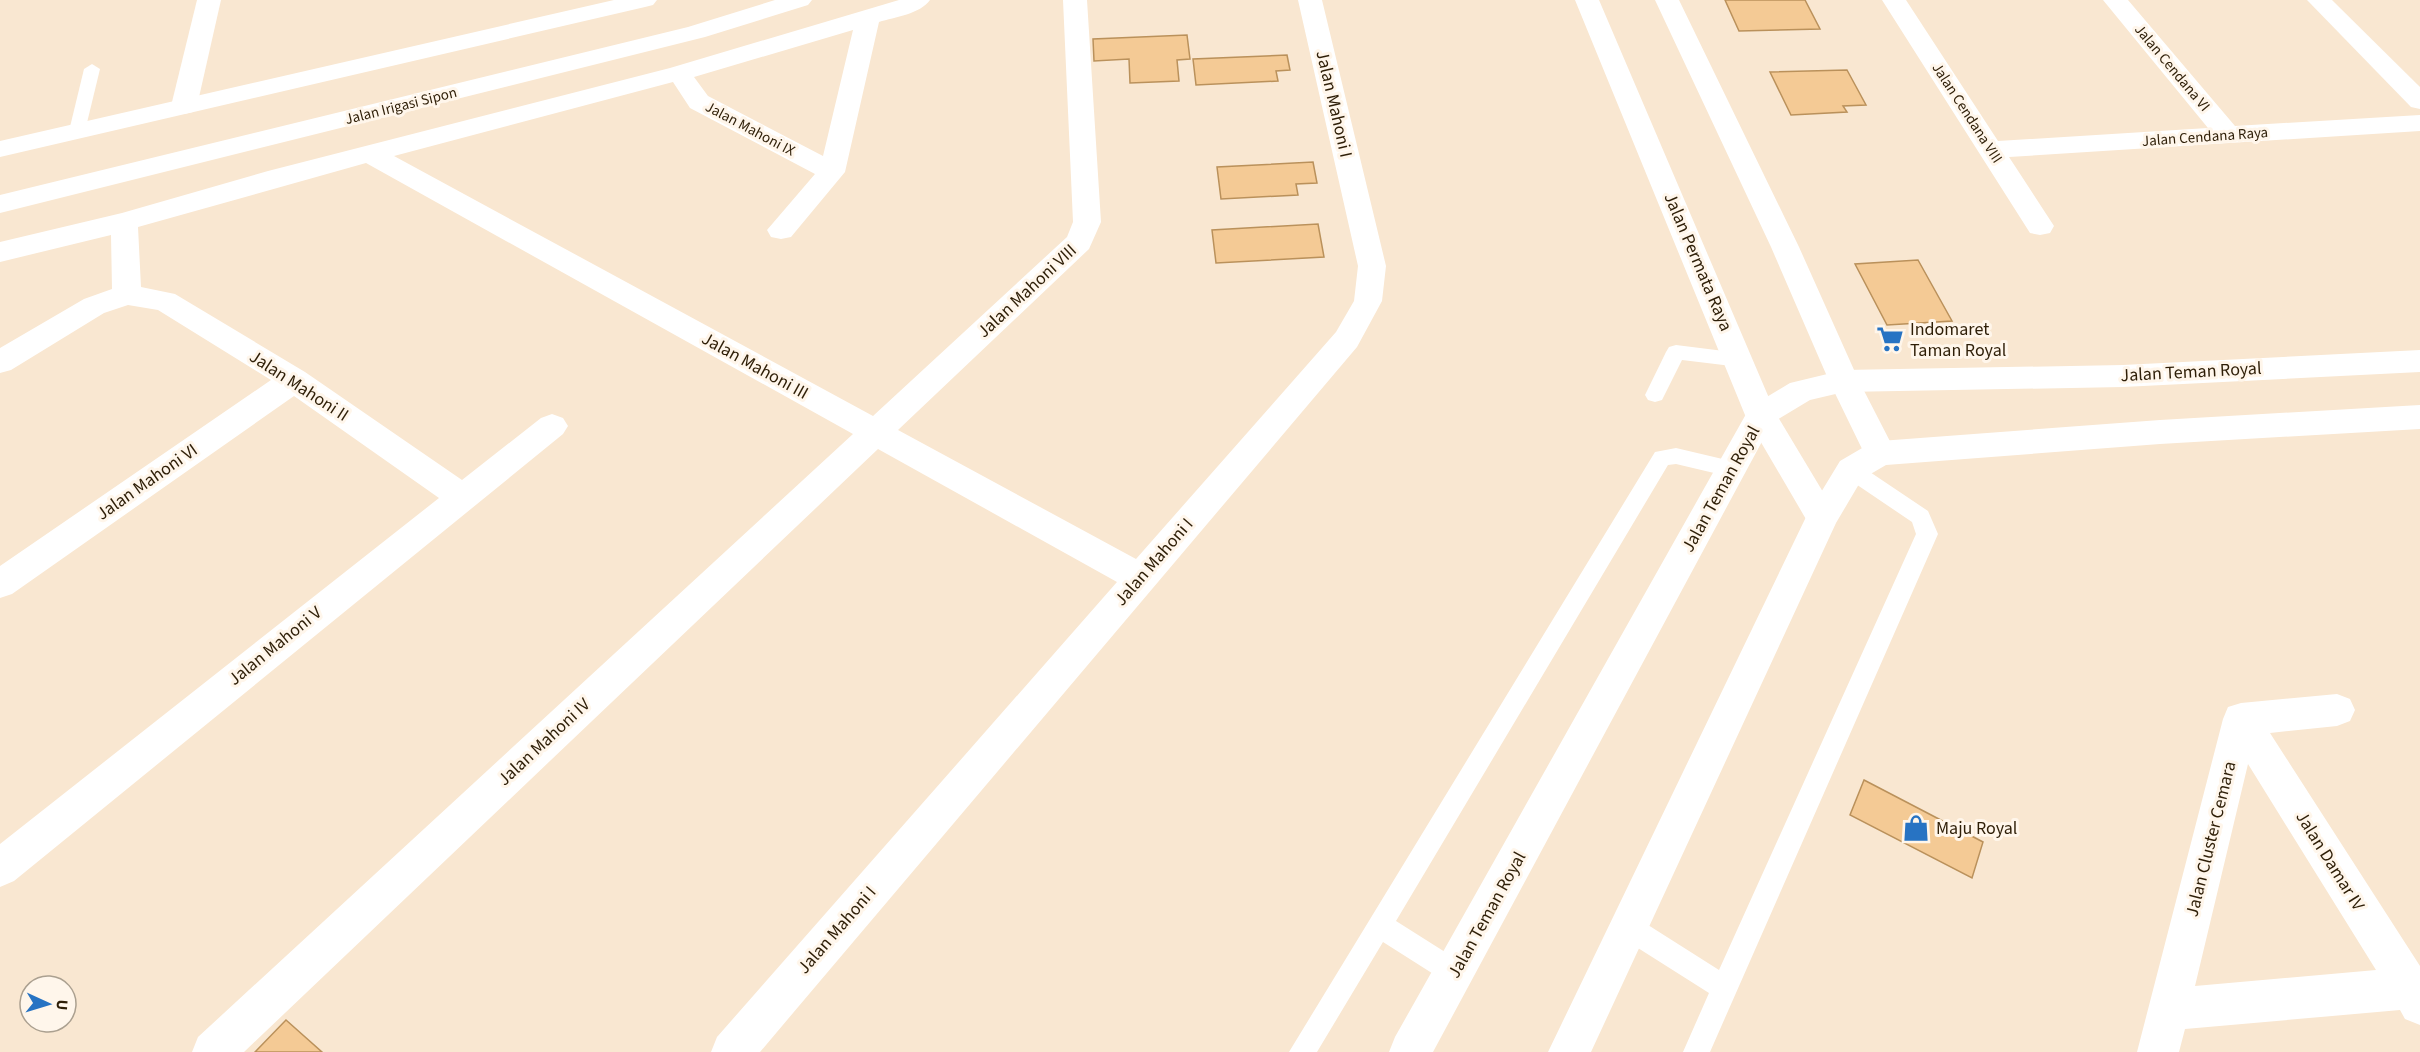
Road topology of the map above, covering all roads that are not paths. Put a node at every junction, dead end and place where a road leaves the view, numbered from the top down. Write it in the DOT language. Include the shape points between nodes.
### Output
graph roads {
  1 [pos="209,0"];
  2 [pos="645,0"];
  3 [pos="800,0"];
  4 [pos="918,0"];
  5 [pos="1075,0"];
  6 [pos="1310,0"];
  7 [pos="1587,0"];
  8 [pos="1667,0"];
  9 [pos="1894,0"];
  10 [pos="2115,0"];
  11 [pos="2319,0"];
  12 [pos="868,18"];
  13 [pos="92,69"];
  14 [pos="679,73"];
  15 [pos="2420,101"];
  16 [pos="184,106"];
  17 [pos="2420,123"];
  18 [pos="77,131"];
  19 [pos="2228,135"];
  20 [pos="1991,150"];
  21 [pos="370,154"];
  22 [pos="832,172"];
  23 [pos="8,174"];
  24 [pos="124,222"];
  25 [pos="2040,226"];
  26 [pos="781,230"];
  27 [pos="0,252"];
  28 [pos="127,295"];
  29 [pos="1740,360"];
  30 [pos="2420,361"];
  31 [pos="0,362"];
  32 [pos="294,380"];
  33 [pos="1844,381"];
  34 [pos="1655,395"];
  35 [pos="1761,415"];
  36 [pos="2420,417"];
  37 [pos="552,426"];
  38 [pos="875,433"];
  39 [pos="1880,453"];
  40 [pos="1731,469"];
  41 [pos="1851,470"];
  42 [pos="462,497"];
  43 [pos="1822,517"];
  44 [pos="1140,578"];
  45 [pos="0,584"];
  46 [pos="2337,710"];
  47 [pos="2241,719"];
  48 [pos="0,868"];
  49 [pos="1380,926"];
  50 [pos="1628,927"];
  51 [pos="1455,973"];
  52 [pos="1724,988"];
  53 [pos="2415,996"];
  54 [pos="2170,1009"];
  55 [pos="213,1052"];
  56 [pos="732,1052"];
  57 [pos="1302,1052"];
  58 [pos="1410,1052"];
  59 [pos="1569,1052"];
  60 [pos="1696,1052"];
  61 [pos="2158,1052"];
  1 -- 16 [label="street"];
  2 -- 16 [label="street, Jalan Irigasi Sipon"];
  3 -- 23 [label="street, Jalan Irigasi Sipon" via="696,32"];
  4 -- 12 [label="street"];
  5 -- 38 [label="street, Jalan Mahoni VIII" via="1087,222 1079,242"];
  6 -- 44 [label="street, Jalan Mahoni I" via="1372,266 1368,301 1347,339"];
  7 -- 29 [label="street, Jalan Permata Raya"];
  8 -- 33 [label="street" via="1785,246"];
  9 -- 20 [label="street, Jalan Cendana VIII"];
  10 -- 19 [label="street, Jalan Cendana VI"];
  11 -- 15 [label="street"];
  12 -- 14 [label="street"];
  12 -- 22 [label="street"];
  13 -- 18 [label="lane"];
  14 -- 21 [label="street"];
  14 -- 22 [label="street, Jalan Mahoni IX" via="699,102"];
  16 -- 18 [label="street, Jalan Irigasi Sipon"];
  17 -- 19 [label="street, Jalan Cendana Raya"];
  18 -- 23 [label="street, Jalan Irigasi Sipon"];
  19 -- 20 [label="street, Jalan Cendana Raya"];
  20 -- 25 [label="street, Jalan Cendana VIII"];
  21 -- 24 [label="street"];
  21 -- 38 [label="street, Jalan Mahoni III"];
  22 -- 26 [label="street"];
  24 -- 27 [label="street"];
  24 -- 28 [label="street"];
  28 -- 31 [label="street" via="94,306"];
  28 -- 32 [label="street, Jalan Mahoni II" via="165,301"];
  29 -- 34 [label="lane" via="1676,352"];
  29 -- 35 [label="street, Jalan Permata Raya"];
  30 -- 33 [label="street, Jalan Teman Royal" via="2123,376"];
  32 -- 42 [label="street, Jalan Mahoni II"];
  32 -- 45 [label="street, Jalan Mahoni VI"];
  33 -- 35 [label="street, Jalan Teman Royal" via="1801,391"];
  33 -- 39 [label="street"];
  35 -- 40 [label="street, Jalan Teman Royal"];
  35 -- 43 [label="street, Jalan Permata Raya"];
  36 -- 39 [label="street"];
  37 -- 42 [label="street, Jalan Mahoni V"];
  38 -- 44 [label="street, Jalan Mahoni III"];
  38 -- 55 [label="street, Jalan Mahoni IV"];
  39 -- 41 [label="street"];
  40 -- 49 [label="lane" via="1676,456 1662,458"];
  40 -- 51 [label="street, Jalan Teman Royal"];
  41 -- 43 [label="street"];
  41 -- 52 [label="lane" via="1921,517 1928,534"];
  42 -- 48 [label="street, Jalan Mahoni V"];
  43 -- 50 [label="street"];
  44 -- 56 [label="street, Jalan Mahoni I"];
  46 -- 47 [label="street"];
  47 -- 53 [label="street, Jalan Damar IV"];
  47 -- 54 [label="street, Jalan Cluster Cemara"];
  49 -- 51 [label="lane"];
  49 -- 57 [label="lane"];
  50 -- 52 [label="lane"];
  50 -- 59 [label="street"];
  51 -- 58 [label="street, Jalan Teman Royal"];
  52 -- 60 [label="lane"];
  53 -- 54 [label="street"];
  54 -- 61 [label="street, Jalan Cluster Cemara"];
}
